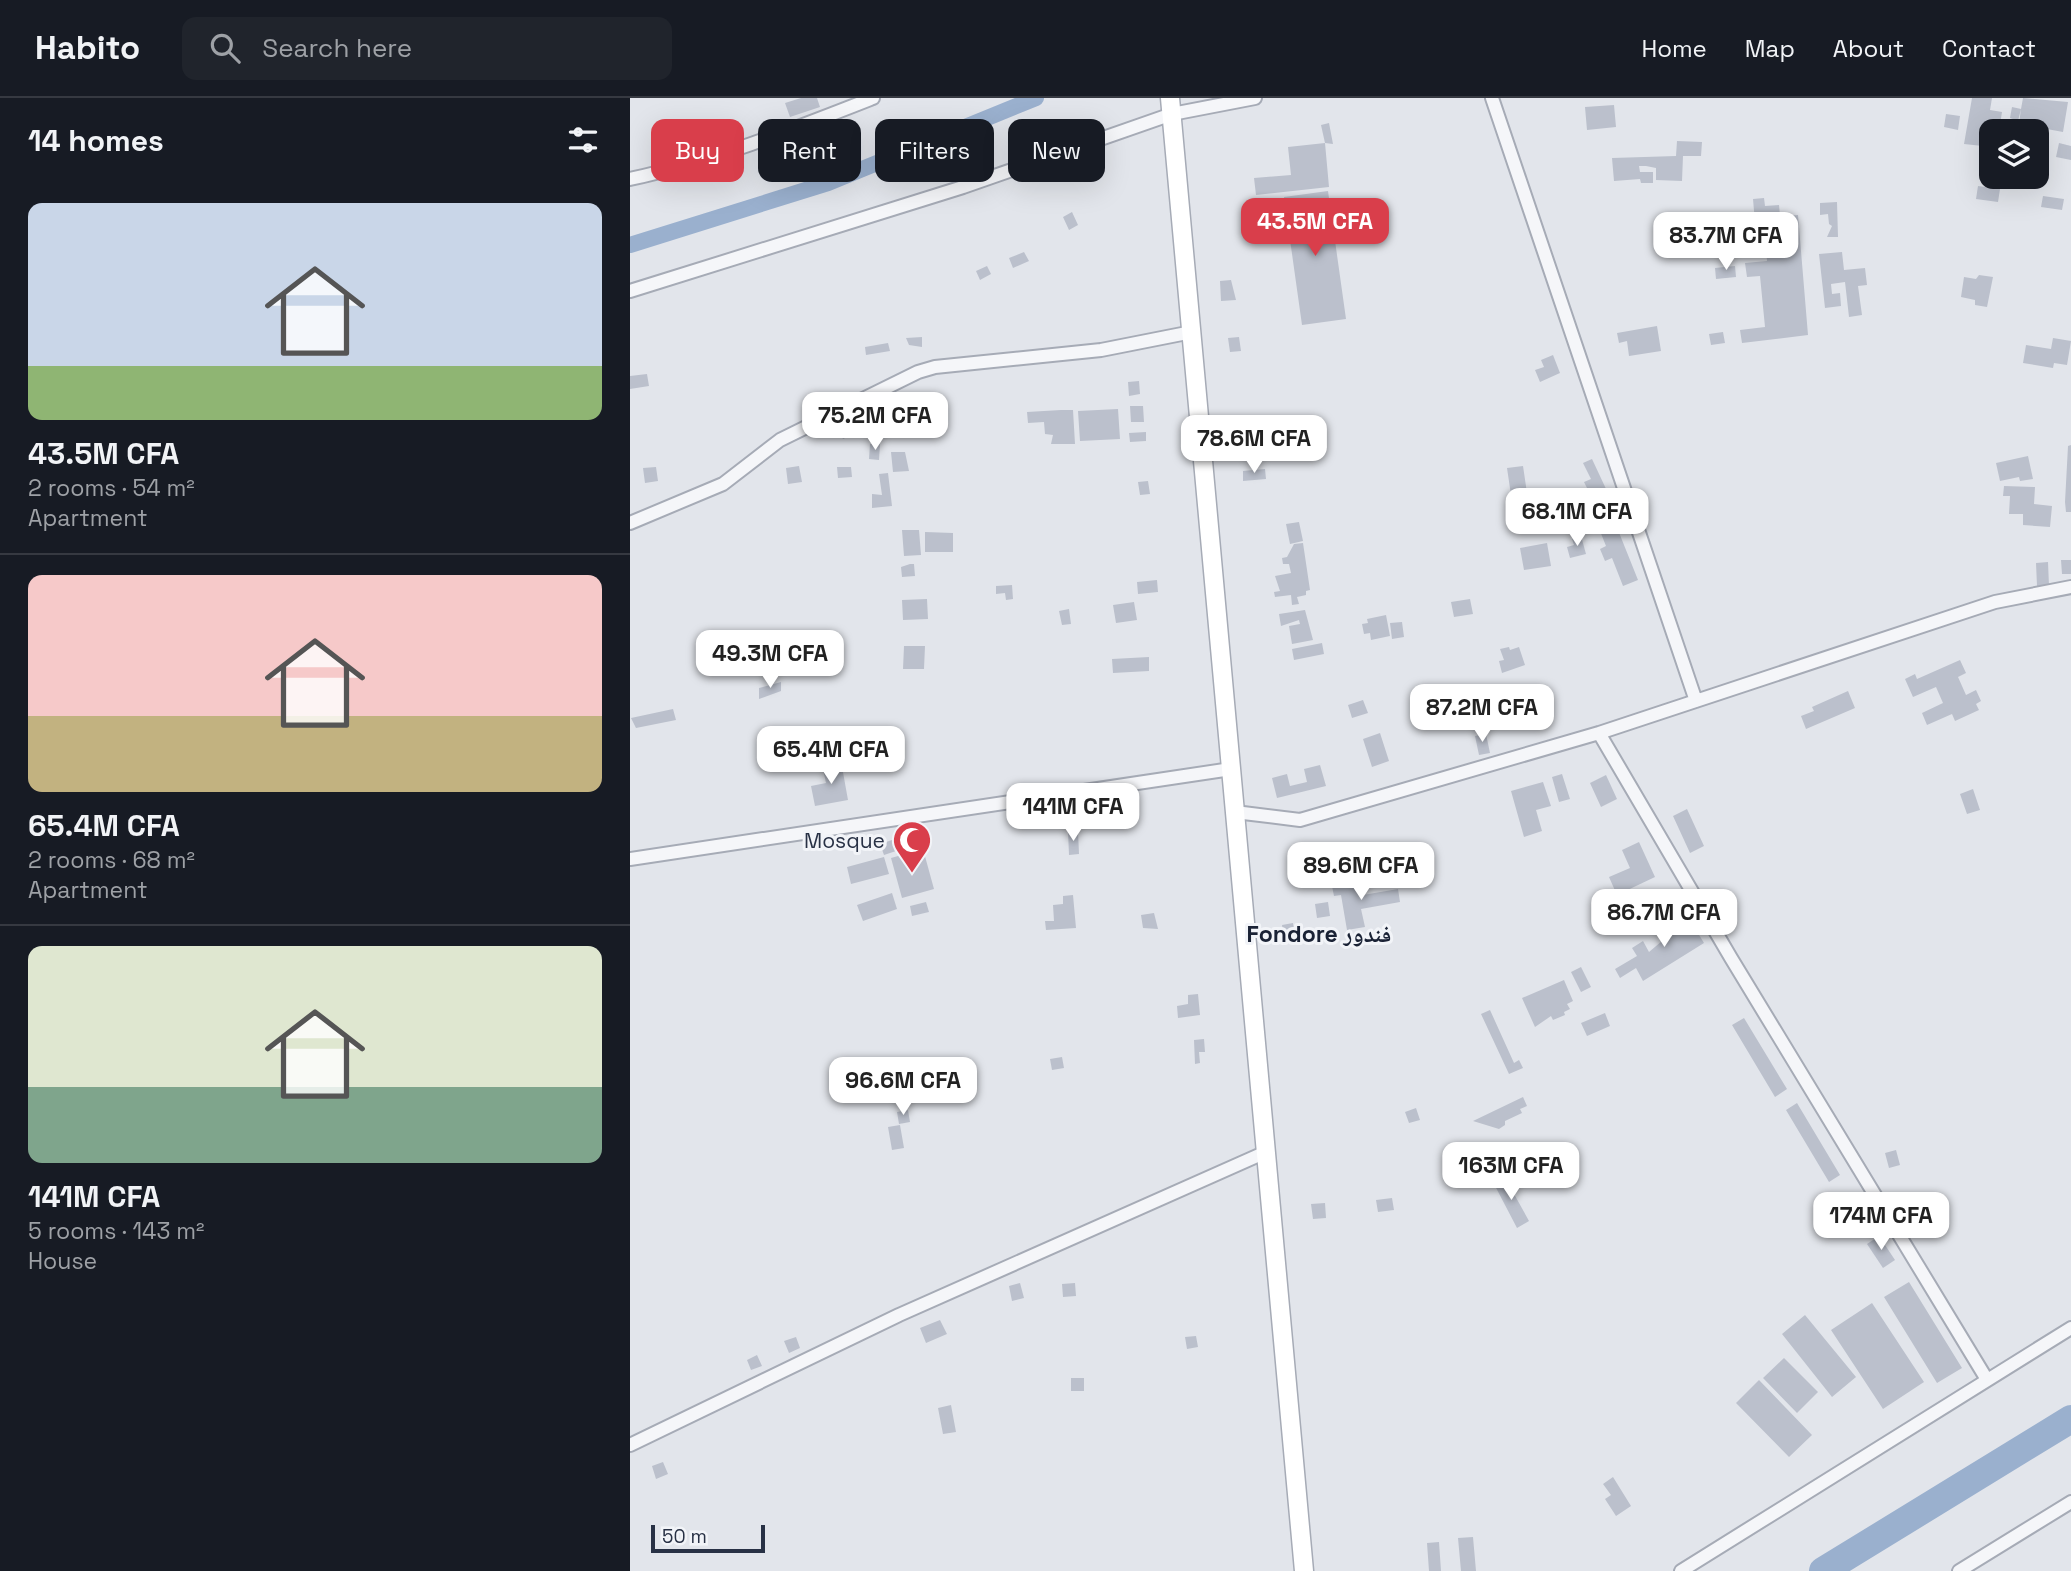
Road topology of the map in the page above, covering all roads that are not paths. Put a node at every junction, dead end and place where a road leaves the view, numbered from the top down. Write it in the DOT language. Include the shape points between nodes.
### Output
graph roads {
  1 [pos="873,98"];
  2 [pos="1255,98"];
  3 [pos="1492,98"];
  4 [pos="1171,106"];
  5 [pos="630,179"];
  6 [pos="630,291"];
  7 [pos="1192,332"];
  8 [pos="630,523"];
  9 [pos="2071,587"];
  10 [pos="1696,701"];
  11 [pos="1599,733"];
  12 [pos="1231,769"];
  13 [pos="1235,812"];
  14 [pos="630,859"];
  15 [pos="1266,1152"];
  16 [pos="2071,1328"];
  17 [pos="1986,1378"];
  18 [pos="630,1446"];
  19 [pos="2071,1502"];
  20 [pos="1304,1571"];
  21 [pos="1681,1571"];
  22 [pos="1959,1571"];
  1 -- 5 [label="street" via="813,122"];
  2 -- 4 [label="street"];
  3 -- 10 [label="street"];
  4 -- 6 [label="street" via="963,187"];
  4 -- 7 [label="main road"];
  7 -- 8 [label="street" via="1101,349 918,372 780,440 723,484"];
  7 -- 12 [label="main road"];
  9 -- 10 [label="street" via="1995,602"];
  10 -- 11 [label="street"];
  11 -- 13 [label="street" via="1300,820"];
  11 -- 17 [label="street"];
  12 -- 13 [label="main road"];
  12 -- 14 [label="street"];
  13 -- 15 [label="main road"];
  15 -- 18 [label="street" via="911,1309"];
  15 -- 20 [label="main road"];
  16 -- 17 [label="street"];
  17 -- 21 [label="street"];
  19 -- 22 [label="street"];
}
